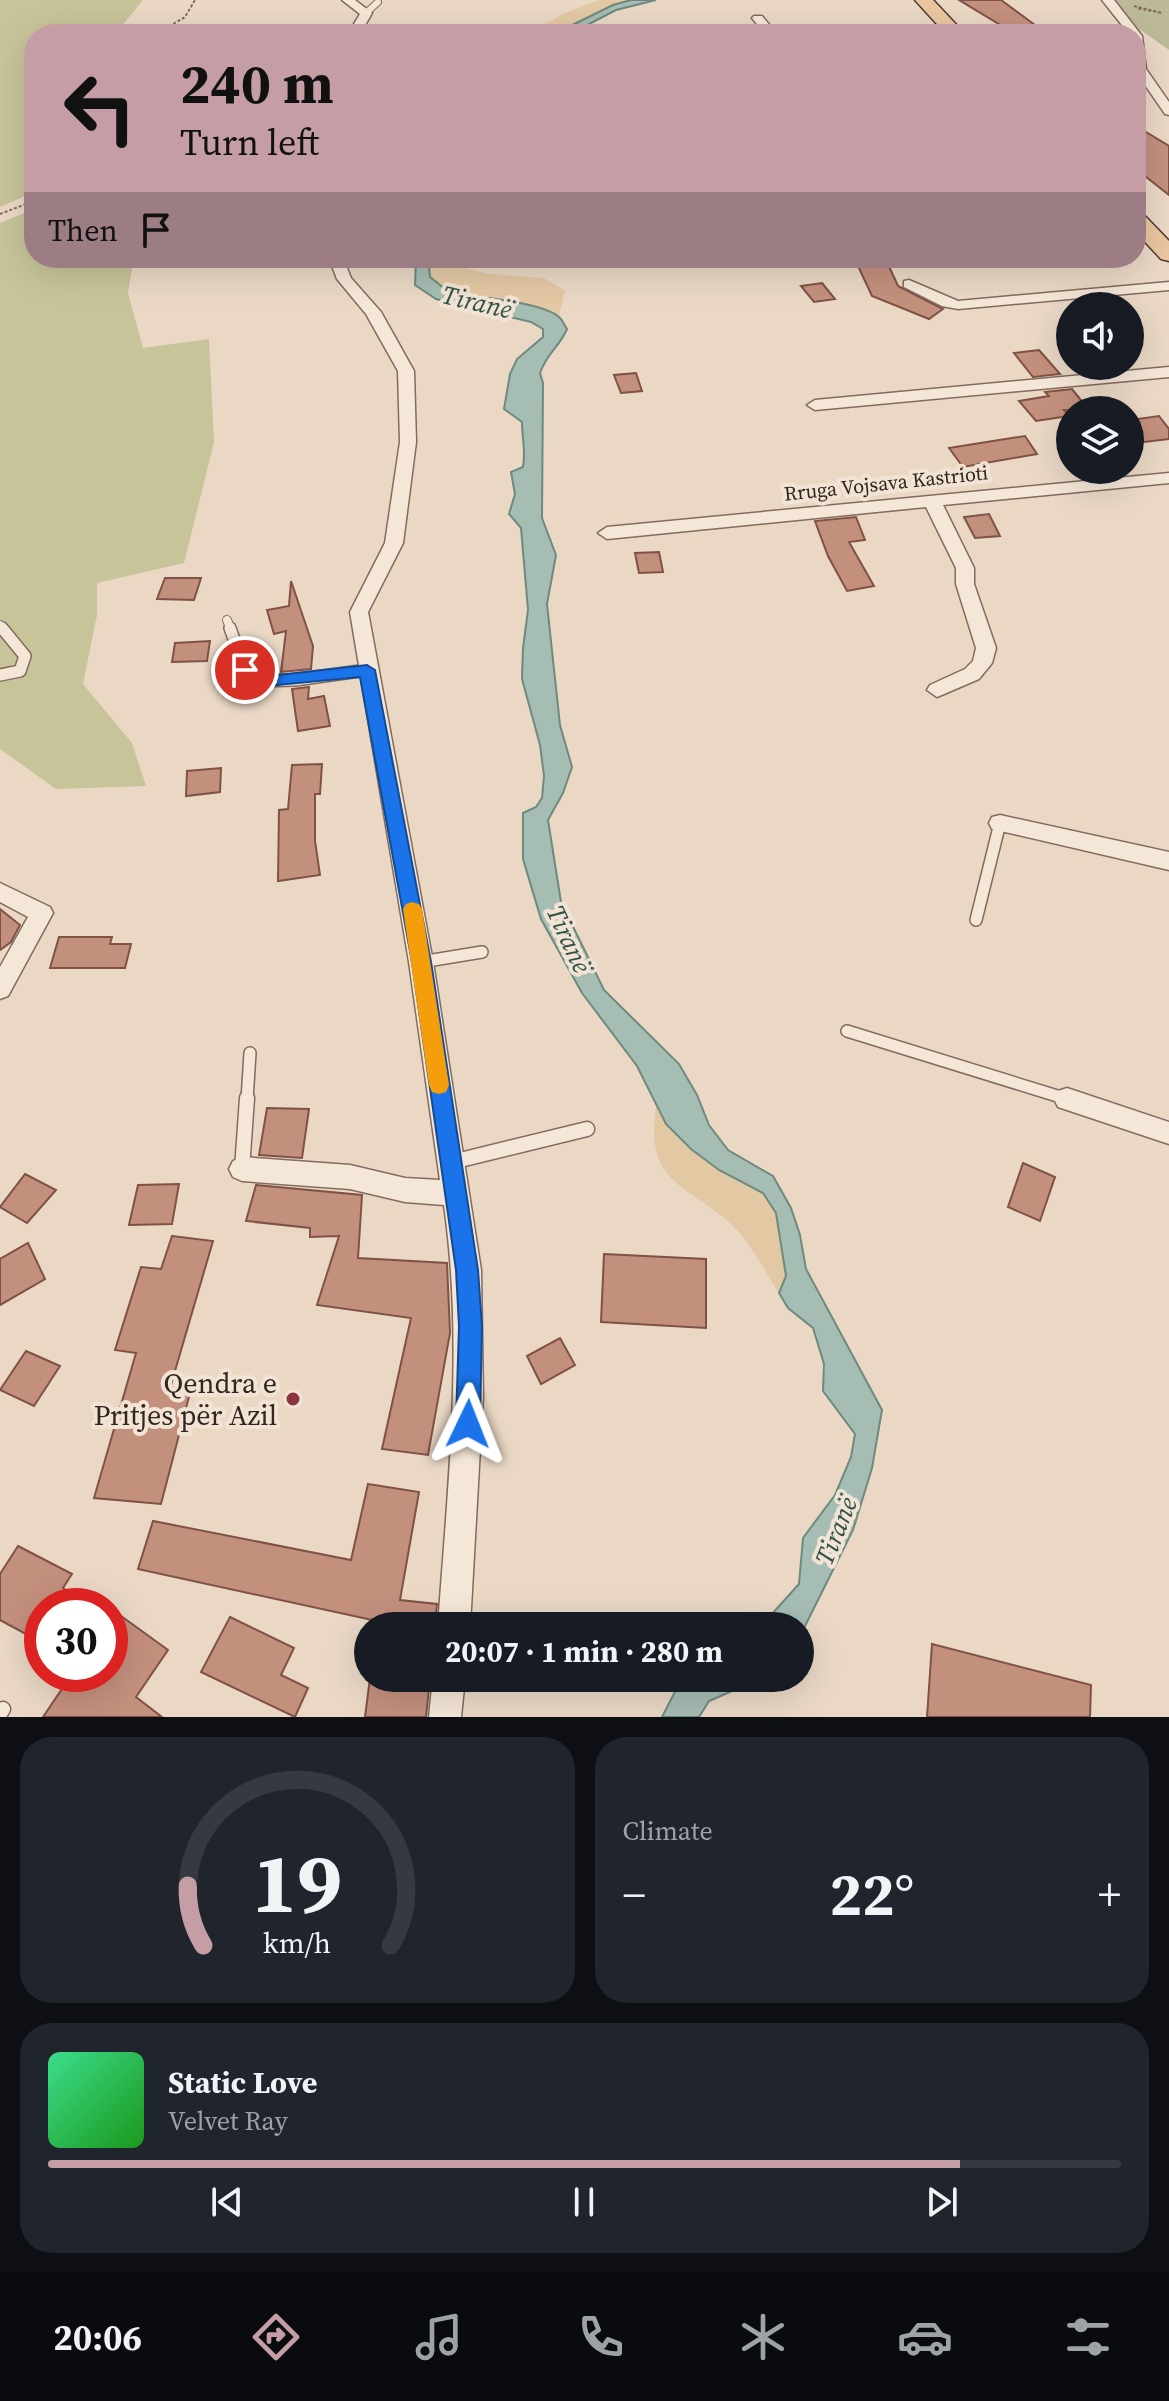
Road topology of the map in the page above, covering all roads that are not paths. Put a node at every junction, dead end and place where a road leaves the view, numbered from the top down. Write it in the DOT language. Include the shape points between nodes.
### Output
graph roads {
  1 [pos="348,0"];
  2 [pos="924,0"];
  3 [pos="1108,0"];
  4 [pos="378,2"];
  5 [pos="366,13"];
  6 [pos="758,18"];
  7 [pos="360,24"];
  8 [pos="763,24"];
  9 [pos="947,24"];
  10 [pos="1127,24"];
  11 [pos="1146,78"];
  12 [pos="1169,111"];
  13 [pos="1146,230"];
  14 [pos="1169,254"];
  15 [pos="340,268"];
  16 [pos="909,284"];
  17 [pos="1169,286"];
  18 [pos="1169,372"];
  19 [pos="815,405"];
  20 [pos="1166,482"];
  21 [pos="932,501"];
  22 [pos="607,533"];
  23 [pos="227,620"];
  24 [pos="0,625"];
  25 [pos="367,670"];
  26 [pos="0,675"];
  27 [pos="937,690"];
  28 [pos="1000,823"];
  29 [pos="1169,861"];
  30 [pos="0,892"];
  31 [pos="976,920"];
  32 [pos="482,952"];
  33 [pos="421,962"];
  34 [pos="0,989"];
  35 [pos="847,1031"];
  36 [pos="250,1053"];
  37 [pos="1067,1099"];
  38 [pos="587,1129"];
  39 [pos="1169,1133"];
  40 [pos="450,1162"];
  41 [pos="242,1169"];
  42 [pos="454,1193"];
  43 [pos="455,1612"];
  44 [pos="448,1692"];
  45 [pos="445,1717"];
  1 -- 5 [label="street"];
  2 -- 9 [label="main road"];
  3 -- 10 [label="street"];
  4 -- 5 [label="lane"];
  5 -- 7 [label="street"];
  6 -- 8 [label="street"];
  11 -- 12 [label="street"];
  13 -- 14 [label="main road"];
  15 -- 25 [label="street" via="373,312 406,371 408,442 394,543 359,612"];
  16 -- 17 [label="street" via="958,305"];
  18 -- 19 [label="street"];
  20 -- 21 [label="street, Rruga Vojsava Kastrioti"];
  21 -- 22 [label="street, Rruga Vojsava Kastrioti"];
  21 -- 27 [label="street" via="965,568 965,584 986,648 972,674"];
  23 -- 25 [label="lane" via="245,670 256,681"];
  24 -- 26 [label="lane" via="25,656 20,671"];
  25 -- 33 [label="street"];
  28 -- 29 [label="street"];
  28 -- 31 [label="lane"];
  30 -- 34 [label="street" via="42,913"];
  32 -- 33 [label="lane"];
  33 -- 40 [label="street"];
  35 -- 37 [label="lane"];
  36 -- 41 [label="lane"];
  37 -- 39 [label="street"];
  38 -- 40 [label="lane"];
  40 -- 42 [label="street"];
  41 -- 42 [label="street" via="350,1177 405,1190"];
  42 -- 43 [label="street" via="470,1326"];
  44 -- 45 [label="street"];
}
